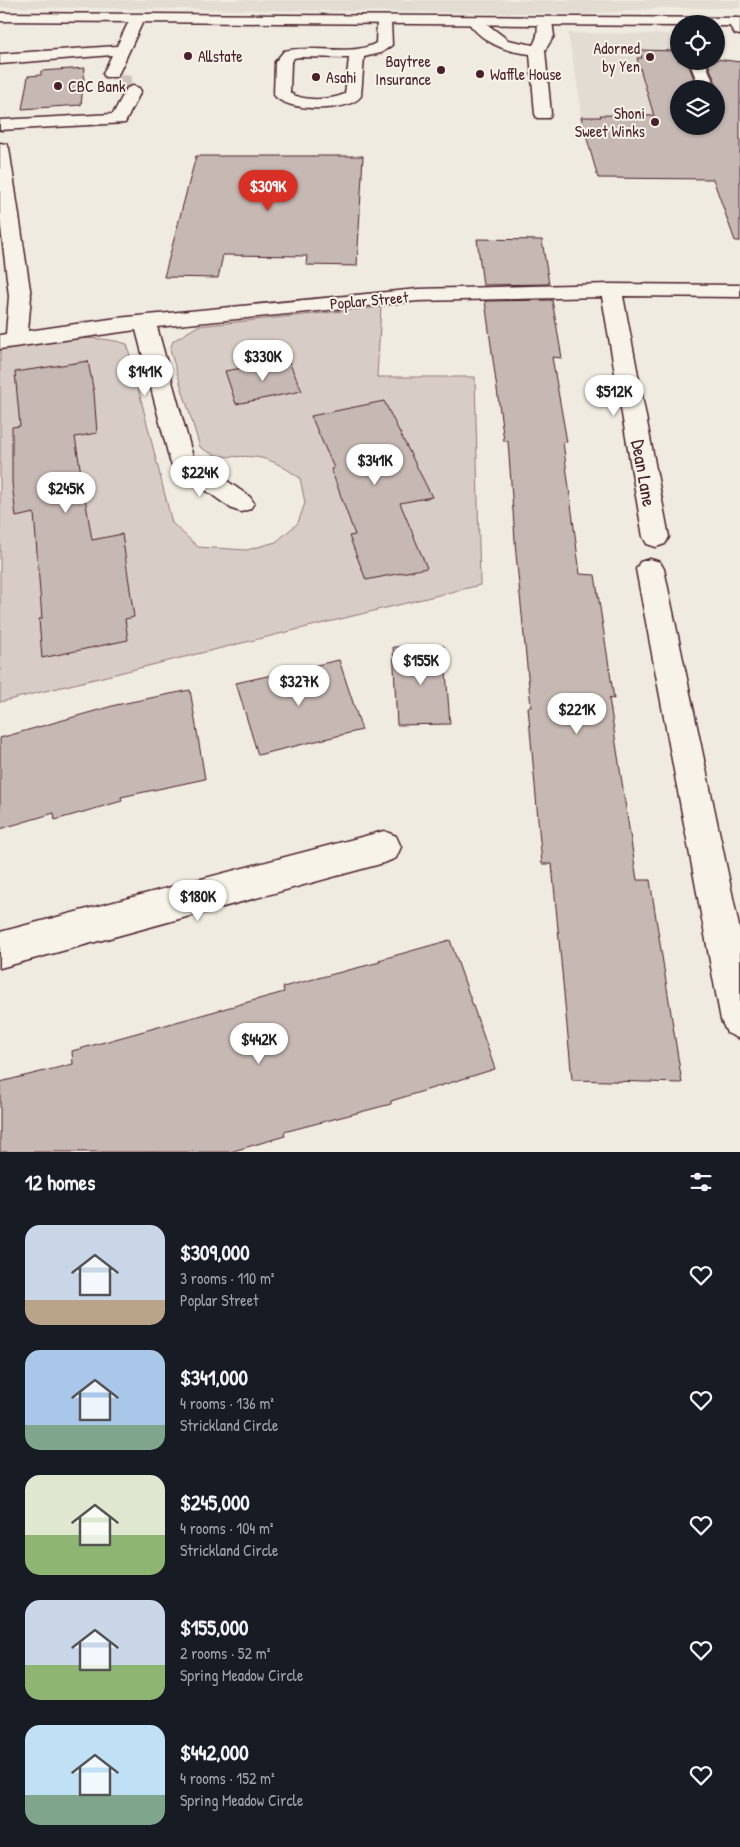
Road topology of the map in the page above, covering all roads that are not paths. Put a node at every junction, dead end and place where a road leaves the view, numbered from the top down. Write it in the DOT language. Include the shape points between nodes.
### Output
graph roads {
  1 [pos="138,18"];
  2 [pos="1,20"];
  3 [pos="384,20"];
  4 [pos="474,21"];
  5 [pos="544,21"];
  6 [pos="670,23"];
  7 [pos="725,25"];
  8 [pos="738,25"];
  9 [pos="123,50"];
  10 [pos="537,50"];
  11 [pos="357,52"];
  12 [pos="0,59"];
  13 [pos="123,94"];
  14 [pos="543,114"];
  15 [pos="0,125"];
  16 [pos="0,148"];
  17 [pos="3,176"];
  18 [pos="611,290"];
  19 [pos="740,291"];
  20 [pos="145,322"];
  21 [pos="9,340"];
  22 [pos="241,502"];
  23 [pos="656,537"];
  24 [pos="650,569"];
  25 [pos="384,847"];
  26 [pos="0,950"];
  27 [pos="740,1020"];
  1 -- 2 [label="street"];
  1 -- 3 [label="street"];
  1 -- 9 [label="street"];
  3 -- 4 [label="street"];
  3 -- 11 [label="street" via="384,44 378,50"];
  4 -- 5 [label="street"];
  4 -- 10 [label="street" via="504,46"];
  5 -- 6 [label="street"];
  5 -- 10 [label="street" via="546,36"];
  7 -- 8 [label="street"];
  9 -- 9 [label="street" via="122,71"];
  9 -- 12 [label="street"];
  10 -- 14 [label="street"];
  11 -- 11 [label="street" via="289,54 283,62 282,95 286,100 297,102 335,103 347,100 353,96"];
  13 -- 15 [label="street" via="119,119"];
  16 -- 17 [label="street"];
  17 -- 21 [label="street" via="20,296"];
  18 -- 19 [label="street, Poplar Street"];
  18 -- 20 [label="street, Poplar Street" via="418,295"];
  18 -- 23 [label="street, Dean Lane"];
  20 -- 21 [label="street, Poplar Street"];
  20 -- 22 [label="street" via="182,461"];
  24 -- 27 [label="street"];
  25 -- 26 [label="street"];
}
